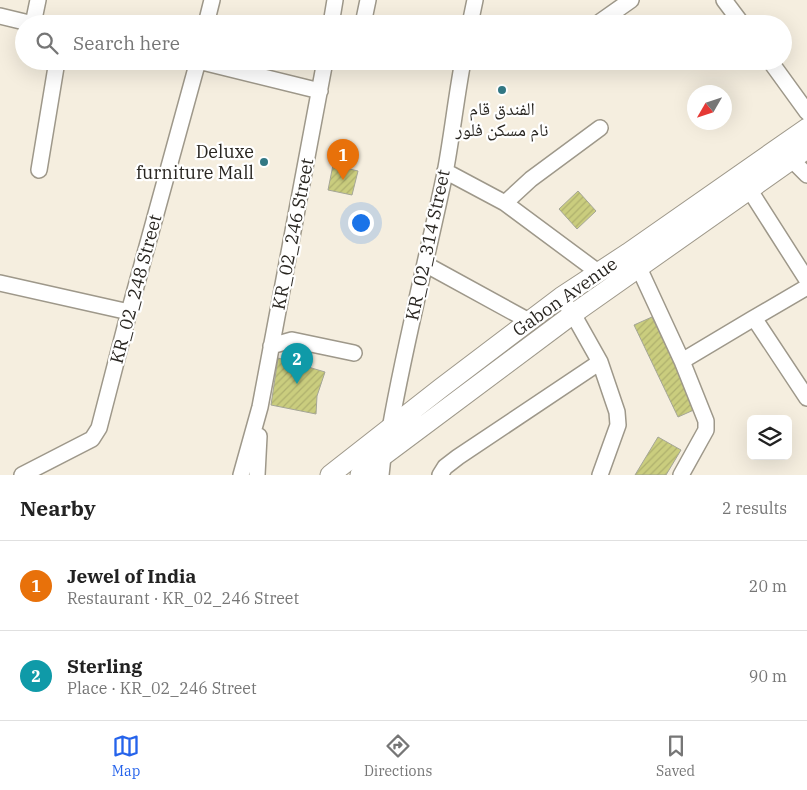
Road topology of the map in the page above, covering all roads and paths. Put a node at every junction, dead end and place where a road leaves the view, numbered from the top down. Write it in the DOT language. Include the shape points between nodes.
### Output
graph roads {
  1 [pos="38,0"];
  2 [pos="212,0"];
  3 [pos="335,0"];
  4 [pos="368,0"];
  5 [pos="475,0"];
  6 [pos="631,0"];
  7 [pos="724,0"];
  8 [pos="35,15"];
  9 [pos="208,15"];
  10 [pos="332,15"];
  11 [pos="365,15"];
  12 [pos="472,15"];
  13 [pos="610,15"];
  14 [pos="735,15"];
  15 [pos="0,16"];
  16 [pos="15,20"];
  17 [pos="56,70"];
  18 [pos="196,70"];
  19 [pos="236,70"];
  20 [pos="323,70"];
  21 [pos="461,70"];
  22 [pos="777,70"];
  23 [pos="320,90"];
  24 [pos="807,112"];
  25 [pos="600,128"];
  26 [pos="807,128"];
  27 [pos="800,155"];
  28 [pos="39,170"];
  29 [pos="445,171"];
  30 [pos="807,175"];
  31 [pos="749,190"];
  32 [pos="505,203"];
  33 [pos="425,264"];
  34 [pos="639,268"];
  35 [pos="598,272"];
  36 [pos="807,280"];
  37 [pos="0,284"];
  38 [pos="807,286"];
  39 [pos="561,297"];
  40 [pos="129,312"];
  41 [pos="573,314"];
  42 [pos="754,318"];
  43 [pos="529,321"];
  44 [pos="272,346"];
  45 [pos="354,353"];
  46 [pos="682,361"];
  47 [pos="600,362"];
  48 [pos="807,398"];
  49 [pos="260,407"];
  50 [pos="390,429"];
  51 [pos="383,456"];
  52 [pos="22,475"];
  53 [pos="241,475"];
  54 [pos="257,475"];
  55 [pos="330,475"];
  56 [pos="360,475"];
  57 [pos="381,475"];
  58 [pos="440,475"];
  59 [pos="600,475"];
  60 [pos="681,475"];
  1 -- 8 [label="street"];
  2 -- 9 [label="street"];
  3 -- 10 [label="street"];
  4 -- 11 [label="street"];
  5 -- 12 [label="street"];
  6 -- 13 [label="street"];
  7 -- 14 [label="street"];
  15 -- 16 [label="street"];
  17 -- 28 [label="street"];
  18 -- 40 [label="street, KR_02_248 Street"];
  19 -- 23 [label="street"];
  20 -- 23 [label="street, KR_02_246 Street"];
  21 -- 29 [label="street, KR_02_314 Street"];
  22 -- 24 [label="street"];
  23 -- 44 [label="street, KR_02_246 Street"];
  25 -- 32 [label="street" via="531,179"];
  26 -- 35 [label="main road, Gabon Avenue"];
  27 -- 30 [label="street"];
  27 -- 31 [label="main road, Gabon Avenue"];
  29 -- 32 [label="street"];
  29 -- 33 [label="street, KR_02_314 Street"];
  31 -- 34 [label="main road, Gabon Avenue"];
  31 -- 36 [label="street"];
  32 -- 35 [label="street"];
  33 -- 43 [label="street"];
  33 -- 50 [label="street, KR_02_314 Street" via="401,365"];
  34 -- 41 [label="main road, Gabon Avenue"];
  34 -- 46 [label="street"];
  35 -- 39 [label="main road, Gabon Avenue"];
  37 -- 40 [label="street"];
  38 -- 42 [label="street"];
  39 -- 41 [label="street"];
  39 -- 43 [label="main road, Gabon Avenue"];
  40 -- 52 [label="street, KR_02_248 Street" via="96,433 80,446"];
  41 -- 47 [label="street"];
  41 -- 51 [label="main road, Gabon Avenue"];
  42 -- 46 [label="street"];
  42 -- 48 [label="street"];
  43 -- 50 [label="main road, Gabon Avenue"];
  44 -- 45 [label="street" via="292,340"];
  44 -- 49 [label="street, KR_02_246 Street"];
  46 -- 60 [label="street" via="706,421 706,430"];
  47 -- 58 [label="street" via="458,457"];
  47 -- 59 [label="street" via="617,412 618,426"];
  49 -- 53 [label="street, KR_02_246 Street"];
  49 -- 54 [label="street, KR_02_246 Street"];
  50 -- 55 [label="main road, Gabon Avenue"];
  51 -- 56 [label="main road, Gabon Avenue"];
  51 -- 57 [label="street"];
}
